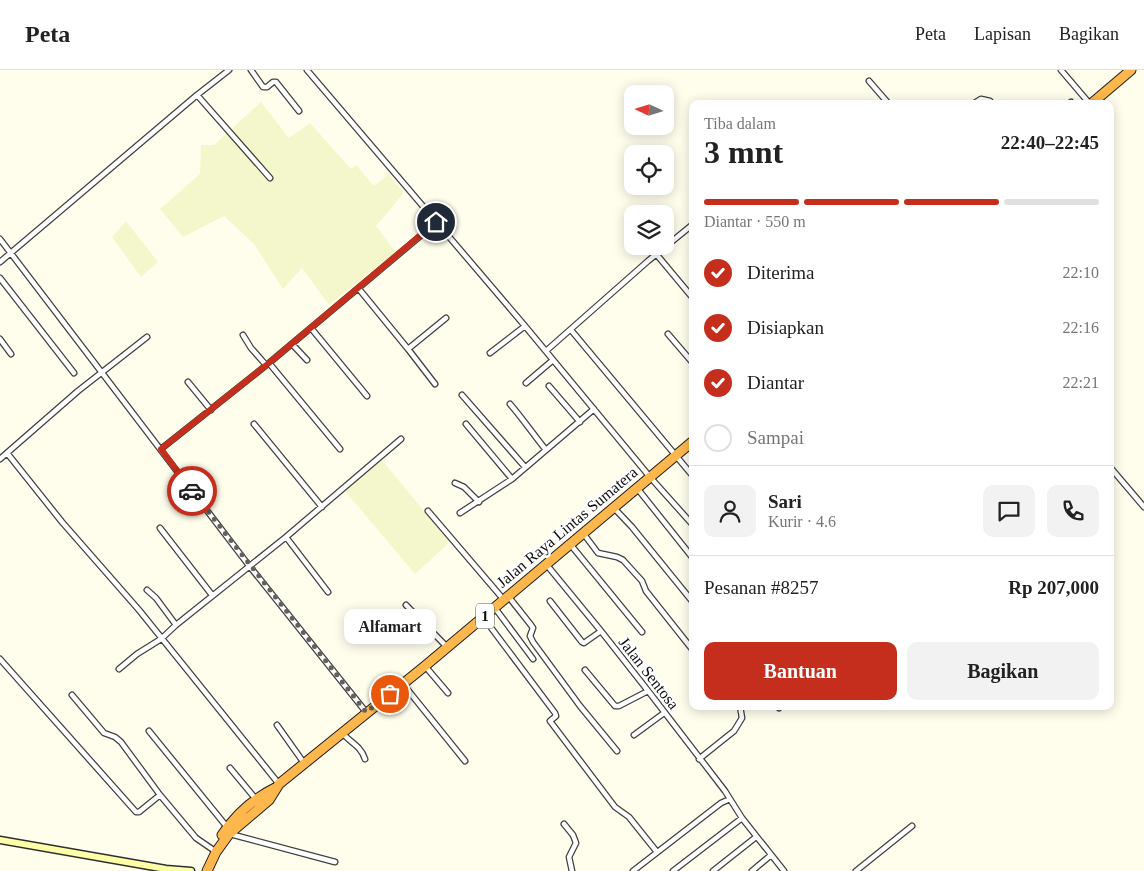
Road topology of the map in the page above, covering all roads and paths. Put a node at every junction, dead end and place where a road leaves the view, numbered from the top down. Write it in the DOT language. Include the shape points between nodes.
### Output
graph roads {
  1 [pos="229,70"];
  2 [pos="250,70"];
  3 [pos="307,70"];
  4 [pos="1061,70"];
  5 [pos="1130,70"];
  6 [pos="869,81"];
  7 [pos="197,95"];
  8 [pos="886,100"];
  9 [pos="1087,100"];
  10 [pos="1096,100"];
  11 [pos="300,111"];
  12 [pos="270,178"];
  13 [pos="436,222"];
  14 [pos="689,228"];
  15 [pos="0,239"];
  16 [pos="674,240"];
  17 [pos="11,253"];
  18 [pos="657,255"];
  19 [pos="0,262"];
  20 [pos="0,278"];
  21 [pos="359,289"];
  22 [pos="689,293"];
  23 [pos="446,318"];
  24 [pos="526,326"];
  25 [pos="311,328"];
  26 [pos="571,330"];
  27 [pos="668,334"];
  28 [pos="243,335"];
  29 [pos="146,338"];
  30 [pos="0,339"];
  31 [pos="292,344"];
  32 [pos="408,349"];
  33 [pos="546,351"];
  34 [pos="490,353"];
  35 [pos="11,354"];
  36 [pos="689,358"];
  37 [pos="306,360"];
  38 [pos="553,360"];
  39 [pos="268,364"];
  40 [pos="74,373"];
  41 [pos="102,374"];
  42 [pos="188,382"];
  43 [pos="526,383"];
  44 [pos="435,384"];
  45 [pos="549,386"];
  46 [pos="462,395"];
  47 [pos="366,396"];
  48 [pos="510,404"];
  49 [pos="594,409"];
  50 [pos="211,410"];
  51 [pos="580,422"];
  52 [pos="254,424"];
  53 [pos="466,424"];
  54 [pos="402,439"];
  55 [pos="689,444"];
  56 [pos="161,449"];
  57 [pos="340,449"];
  58 [pos="546,450"];
  59 [pos="7,453"];
  60 [pos="676,455"];
  61 [pos="0,459"];
  62 [pos="526,468"];
  63 [pos="689,471"];
  64 [pos="1114,472"];
  65 [pos="650,477"];
  66 [pos="512,480"];
  67 [pos="455,483"];
  68 [pos="636,488"];
  69 [pos="479,502"];
  70 [pos="1144,507"];
  71 [pos="322,508"];
  72 [pos="614,508"];
  73 [pos="428,511"];
  74 [pos="460,513"];
  75 [pos="689,521"];
  76 [pos="160,528"];
  77 [pos="583,534"];
  78 [pos="286,536"];
  79 [pos="570,544"];
  80 [pos="689,552"];
  81 [pos="546,564"];
  82 [pos="249,565"];
  83 [pos="146,590"];
  84 [pos="328,592"];
  85 [pos="212,595"];
  86 [pos="689,597"];
  87 [pos="506,598"];
  88 [pos="550,602"];
  89 [pos="406,605"];
  90 [pos="494,607"];
  91 [pos="483,617"];
  92 [pos="176,625"];
  93 [pos="601,631"];
  94 [pos="642,632"];
  95 [pos="161,639"];
  96 [pos="689,645"];
  97 [pos="447,647"];
  98 [pos="0,659"];
  99 [pos="532,659"];
  100 [pos="425,666"];
  101 [pos="119,669"];
  102 [pos="585,670"];
  103 [pos="403,684"];
  104 [pos="648,691"];
  105 [pos="448,693"];
  106 [pos="72,696"];
  107 [pos="741,710"];
  108 [pos="366,712"];
  109 [pos="664,712"];
  110 [pos="277,725"];
  111 [pos="149,731"];
  112 [pos="342,733"];
  113 [pos="634,735"];
  114 [pos="617,751"];
  115 [pos="365,759"];
  116 [pos="699,759"];
  117 [pos="466,761"];
  118 [pos="304,763"];
  119 [pos="230,768"];
  120 [pos="277,786"];
  121 [pos="160,795"];
  122 [pos="256,798"];
  123 [pos="730,799"];
  124 [pos="742,818"];
  125 [pos="564,824"];
  126 [pos="912,826"];
  127 [pos="228,830"];
  128 [pos="756,837"];
  129 [pos="0,840"];
  130 [pos="212,849"];
  131 [pos="657,852"];
  132 [pos="771,855"];
  133 [pos="334,862"];
  134 [pos="191,871"];
  135 [pos="202,871"];
  136 [pos="207,871"];
  137 [pos="572,871"];
  138 [pos="633,871"];
  139 [pos="673,871"];
  140 [pos="713,871"];
  141 [pos="752,871"];
  142 [pos="784,871"];
  143 [pos="856,871"];
  1 -- 7 [label="street"];
  2 -- 11 [label="street" via="263,87 276,82"];
  3 -- 13 [label="street"];
  4 -- 9 [label="street"];
  5 -- 10 [label="highway"];
  6 -- 8 [label="street"];
  7 -- 12 [label="street"];
  7 -- 17 [label="street"];
  13 -- 21 [label="street"];
  13 -- 24 [label="street"];
  14 -- 16 [label="street"];
  15 -- 17 [label="street"];
  17 -- 19 [label="street"];
  17 -- 41 [label="street"];
  18 -- 22 [label="street"];
  18 -- 26 [label="street"];
  20 -- 40 [label="street"];
  21 -- 25 [label="street"];
  21 -- 32 [label="street"];
  23 -- 32 [label="street"];
  24 -- 33 [label="street"];
  24 -- 34 [label="street"];
  25 -- 31 [label="street"];
  25 -- 47 [label="street"];
  26 -- 33 [label="street"];
  26 -- 60 [label="street"];
  27 -- 36 [label="street"];
  28 -- 39 [label="street"];
  29 -- 41 [label="street"];
  30 -- 35 [label="street"];
  31 -- 37 [label="street"];
  31 -- 39 [label="street"];
  32 -- 44 [label="street"];
  33 -- 38 [label="street"];
  38 -- 43 [label="street"];
  38 -- 49 [label="street"];
  39 -- 50 [label="street"];
  39 -- 57 [label="street"];
  41 -- 56 [label="street"];
  41 -- 59 [label="street" via="63,403"];
  42 -- 50 [label="street"];
  45 -- 51 [label="street"];
  46 -- 62 [label="street"];
  48 -- 58 [label="street"];
  49 -- 51 [label="street"];
  49 -- 65 [label="street"];
  50 -- 56 [label="street"];
  51 -- 58 [label="street"];
  52 -- 71 [label="street"];
  53 -- 66 [label="street"];
  54 -- 71 [label="street"];
  55 -- 60 [label="highway, Jalan Raya Lintas Sumatera / 1"];
  56 -- 82 [label="street"];
  58 -- 62 [label="street"];
  59 -- 61 [label="street"];
  59 -- 95 [label="street"];
  60 -- 63 [label="street"];
  60 -- 65 [label="highway, Jalan Raya Lintas Sumatera / 1"];
  62 -- 66 [label="street"];
  64 -- 70 [label="street"];
  65 -- 68 [label="highway, Jalan Raya Lintas Sumatera / 1"];
  65 -- 75 [label="street"];
  66 -- 69 [label="street"];
  67 -- 69 [label="street"];
  68 -- 72 [label="highway, Jalan Raya Lintas Sumatera / 1"];
  68 -- 80 [label="street"];
  69 -- 74 [label="street"];
  71 -- 78 [label="street"];
  72 -- 77 [label="highway, Jalan Raya Lintas Sumatera / 1"];
  72 -- 86 [label="street"];
  73 -- 87 [label="street"];
  76 -- 85 [label="street"];
  77 -- 79 [label="highway, Jalan Raya Lintas Sumatera / 1"];
  77 -- 96 [label="street" via="598,552 621,559 626,564"];
  78 -- 82 [label="street"];
  78 -- 84 [label="street"];
  79 -- 81 [label="highway, Jalan Raya Lintas Sumatera / 1"];
  79 -- 94 [label="street"];
  81 -- 87 [label="highway, Jalan Raya Lintas Sumatera / 1"];
  81 -- 93 [label="street, Jalan Sentosa"];
  82 -- 85 [label="street"];
  82 -- 108 [label="street"];
  83 -- 92 [label="street"];
  85 -- 92 [label="street"];
  87 -- 90 [label="highway, Jalan Raya Lintas Sumatera / 1"];
  87 -- 114 [label="street" via="531,624 533,642"];
  88 -- 93 [label="street" via="584,644"];
  89 -- 97 [label="street"];
  90 -- 91 [label="highway, Jalan Raya Lintas Sumatera / 1"];
  90 -- 99 [label="street"];
  91 -- 97 [label="highway, Jalan Raya Lintas Sumatera / 1"];
  91 -- 131 [label="street" via="556,713 550,720 615,807 629,817"];
  92 -- 95 [label="street"];
  93 -- 104 [label="street, Jalan Sentosa"];
  95 -- 101 [label="street"];
  95 -- 120 [label="street"];
  97 -- 100 [label="highway, Jalan Raya Lintas Sumatera / 1"];
  98 -- 121 [label="street" via="136,812"];
  100 -- 103 [label="highway, Jalan Raya Lintas Sumatera / 1"];
  100 -- 105 [label="street"];
  102 -- 104 [label="street" via="615,706"];
  103 -- 108 [label="highway, Jalan Raya Lintas Sumatera / 1"];
  103 -- 117 [label="street"];
  104 -- 109 [label="street, Jalan Sentosa"];
  106 -- 121 [label="street" via="104,732 121,742"];
  107 -- 116 [label="street" via="742,718 734,731"];
  108 -- 112 [label="highway, Jalan Raya Lintas Sumatera / 1"];
  109 -- 113 [label="street"];
  109 -- 116 [label="street, Jalan Sentosa"];
  110 -- 118 [label="street"];
  111 -- 127 [label="street"];
  112 -- 115 [label="street" via="359,747"];
  112 -- 118 [label="highway, Jalan Raya Lintas Sumatera / 1"];
  116 -- 123 [label="street, Jalan Sentosa"];
  118 -- 120 [label="highway, Jalan Raya Lintas Sumatera / 1"];
  119 -- 122 [label="street"];
  120 -- 122 [label="highway, Jalan Raya Lintas Sumatera / 1"];
  120 -- 127 [label="highway, Jalan Raya Lintas Sumatera / 1" via="269,800"];
  121 -- 130 [label="street" via="196,838"];
  122 -- 127 [label="highway, Jalan Raya Lintas Sumatera / 1"];
  123 -- 124 [label="street, Jalan Sentosa"];
  123 -- 131 [label="street"];
  124 -- 128 [label="street, Jalan Sentosa"];
  124 -- 139 [label="street"];
  125 -- 137 [label="street" via="576,843 569,857"];
  126 -- 143 [label="street"];
  127 -- 130 [label="highway, Jalan Raya Lintas Sumatera / 1"];
  127 -- 133 [label="street"];
  127 -- 136 [label="highway, Jalan Raya Lintas Sumatera / 1"];
  128 -- 132 [label="street, Jalan Sentosa"];
  128 -- 140 [label="street"];
  129 -- 134 [label="street"];
  130 -- 135 [label="highway, Jalan Raya Lintas Sumatera / 1"];
  131 -- 138 [label="street"];
  132 -- 141 [label="street"];
  132 -- 142 [label="street, Jalan Sentosa"];
}
